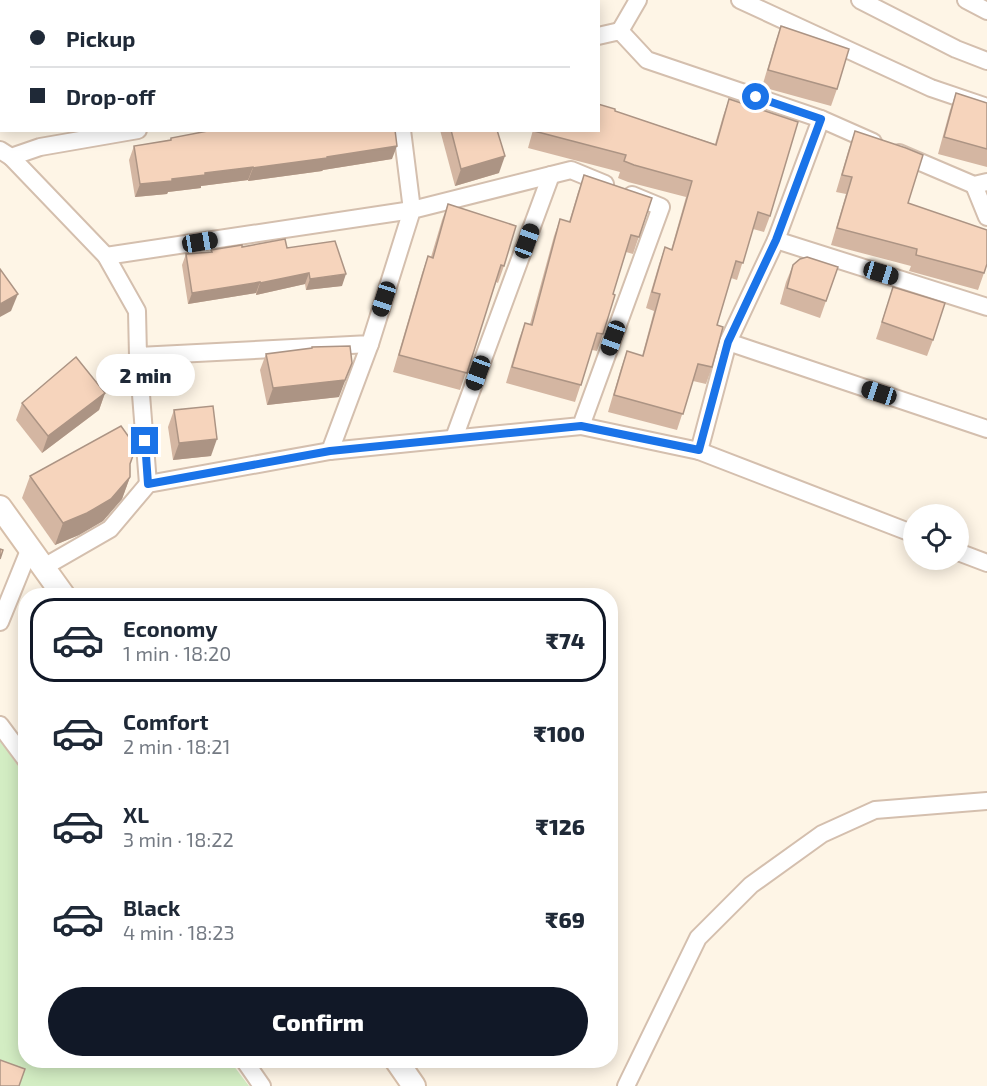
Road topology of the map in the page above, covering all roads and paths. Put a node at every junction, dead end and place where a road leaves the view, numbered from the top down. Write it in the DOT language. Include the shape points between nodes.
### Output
graph roads {
  1 [pos="638,0"];
  2 [pos="740,0"];
  3 [pos="860,0"];
  4 [pos="966,0"];
  5 [pos="987,11"];
  6 [pos="620,31"];
  7 [pos="600,36"];
  8 [pos="987,61"];
  9 [pos="987,107"];
  10 [pos="821,119"];
  11 [pos="126,132"];
  12 [pos="402,132"];
  13 [pos="6,154"];
  14 [pos="551,175"];
  15 [pos="980,184"];
  16 [pos="412,210"];
  17 [pos="987,217"];
  18 [pos="776,240"];
  19 [pos="106,256"];
  20 [pos="987,307"];
  21 [pos="728,342"];
  22 [pos="370,344"];
  23 [pos="138,356"];
  24 [pos="581,426"];
  25 [pos="987,429"];
  26 [pos="454,438"];
  27 [pos="699,450"];
  28 [pos="330,451"];
  29 [pos="148,484"];
  30 [pos="0,507"];
  31 [pos="903,530"];
  32 [pos="30,548"];
  33 [pos="969,556"];
  34 [pos="987,563"];
  35 [pos="44,567"];
  36 [pos="58,588"];
  37 [pos="0,622"];
  38 [pos="0,725"];
  39 [pos="18,749"];
  40 [pos="986,799"];
  41 [pos="250,1068"];
  42 [pos="402,1068"];
  43 [pos="262,1086"];
  44 [pos="414,1086"];
  45 [pos="626,1086"];
  1 -- 6 [label="street"];
  2 -- 9 [label="street" via="932,88"];
  3 -- 8 [label="street"];
  4 -- 5 [label="street"];
  6 -- 7 [label="street"];
  6 -- 10 [label="street" via="647,60"];
  10 -- 15 [label="street"];
  10 -- 18 [label="street"];
  11 -- 13 [label="street"];
  12 -- 16 [label="street"];
  13 -- 19 [label="street"];
  14 -- 16 [label="street"];
  14 -- 24 [label="street" via="571,170 661,207"];
  14 -- 26 [label="street"];
  15 -- 17 [label="street"];
  16 -- 19 [label="street"];
  16 -- 22 [label="street"];
  18 -- 20 [label="street"];
  18 -- 21 [label="street"];
  19 -- 23 [label="street" via="136,311"];
  21 -- 25 [label="street"];
  21 -- 27 [label="street"];
  22 -- 23 [label="street"];
  22 -- 28 [label="street"];
  23 -- 29 [label="street"];
  24 -- 26 [label="street"];
  24 -- 27 [label="street"];
  26 -- 28 [label="street"];
  27 -- 31 [label="street"];
  28 -- 29 [label="street"];
  29 -- 35 [label="street" via="110,529"];
  30 -- 32 [label="street"];
  32 -- 35 [label="street"];
  32 -- 37 [label="street"];
  33 -- 34 [label="street"];
  35 -- 36 [label="street"];
  38 -- 39 [label="street"];
  40 -- 45 [label="street" via="875,810 822,834 751,885 698,938"];
  41 -- 43 [label="street"];
  42 -- 44 [label="street"];
}
